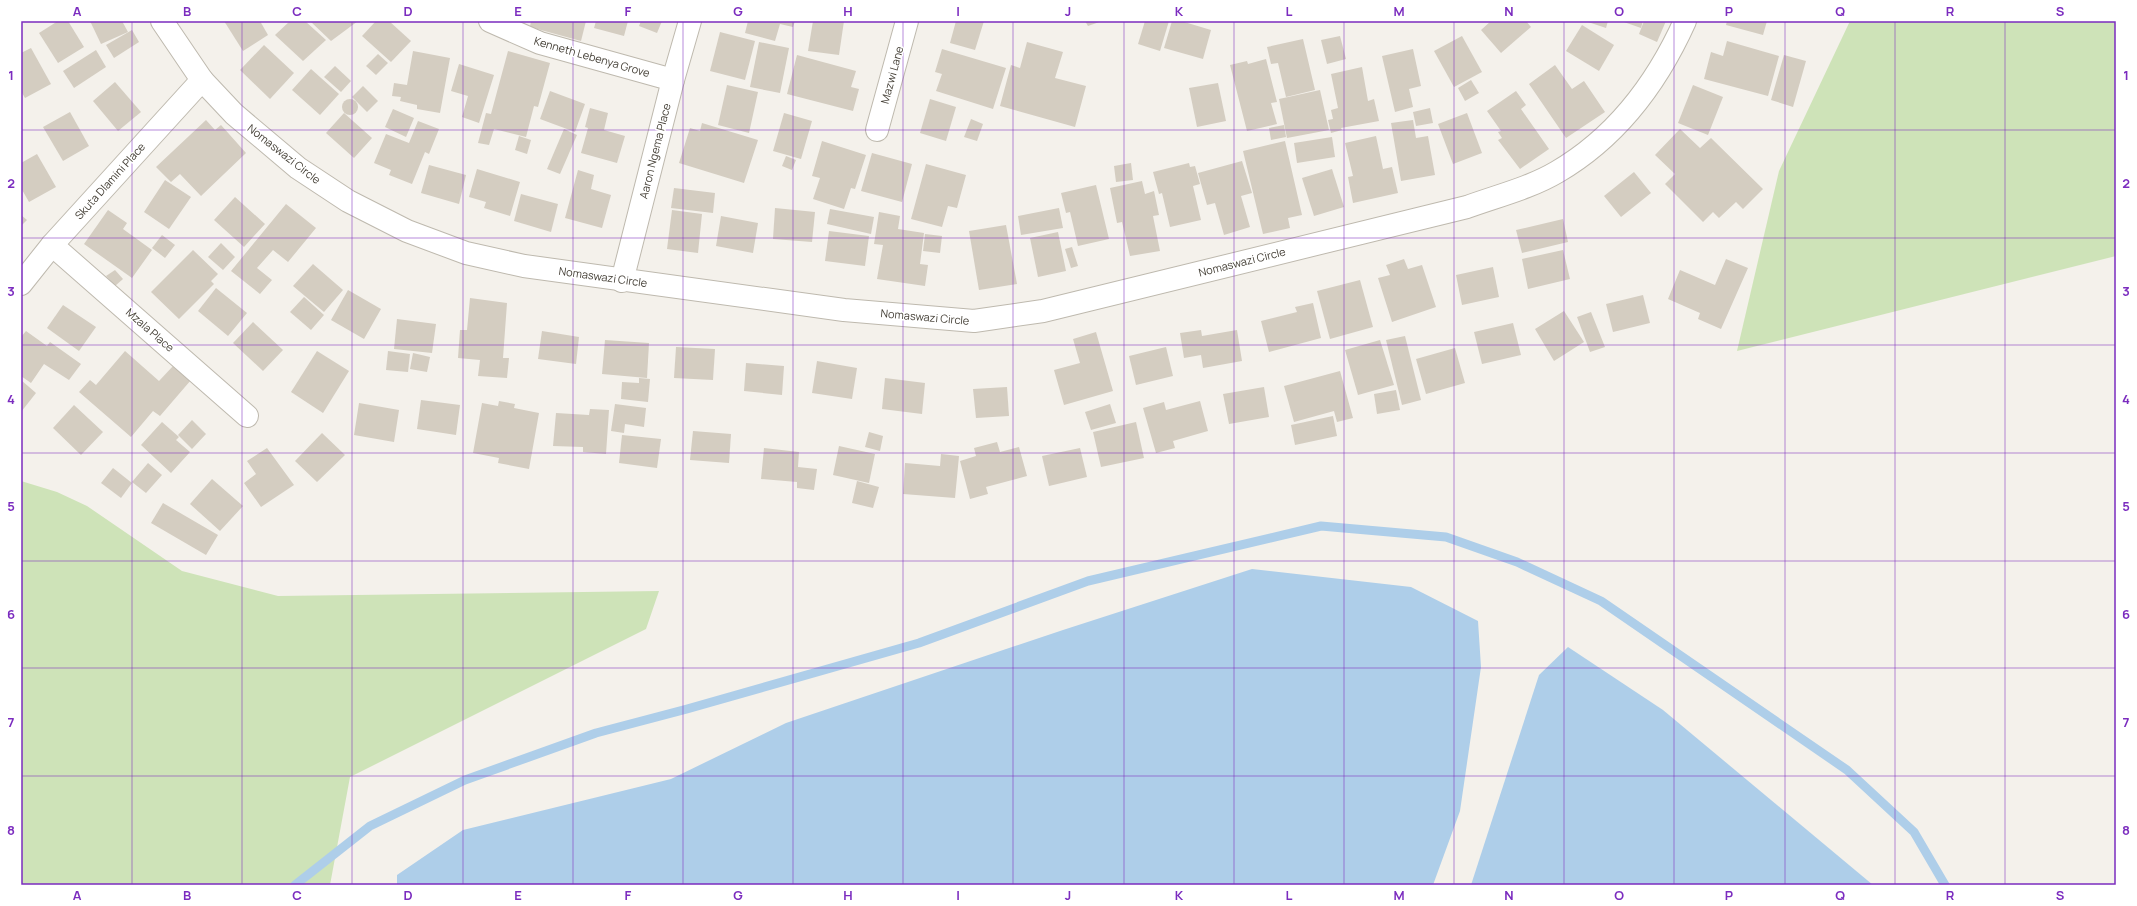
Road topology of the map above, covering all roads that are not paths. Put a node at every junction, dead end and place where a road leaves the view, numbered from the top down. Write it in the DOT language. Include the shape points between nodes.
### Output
graph roads {
  1 [pos="162,21"];
  2 [pos="490,21"];
  3 [pos="690,21"];
  4 [pos="907,21"];
  5 [pos="1684,21"];
  6 [pos="202,80"];
  7 [pos="673,80"];
  8 [pos="877,130"];
  9 [pos="52,245"];
  10 [pos="622,281"];
  11 [pos="21,284"];
  12 [pos="247,416"];
  1 -- 6 [label="street, Nomaswazi Circle"];
  2 -- 7 [label="street, Kenneth Lebenya Grove" via="540,43"];
  3 -- 7 [label="street, Aaron Ngema Place"];
  4 -- 8 [label="street, Mazwi Lane"];
  5 -- 10 [label="street, Nomaswazi Circle" via="1672,49 1648,90 1621,122 1563,168 1527,186 1467,207 1043,311 974,321 938,319 844,310"];
  6 -- 9 [label="street, Skuta Dlamini Place"];
  6 -- 10 [label="street, Nomaswazi Circle" via="234,114 298,168 348,201 407,231 466,253 524,266"];
  7 -- 10 [label="street, Aaron Ngema Place"];
  9 -- 11 [label="street, Skuta Dlamini Place"];
  9 -- 12 [label="street, Mzala Place"];
}
